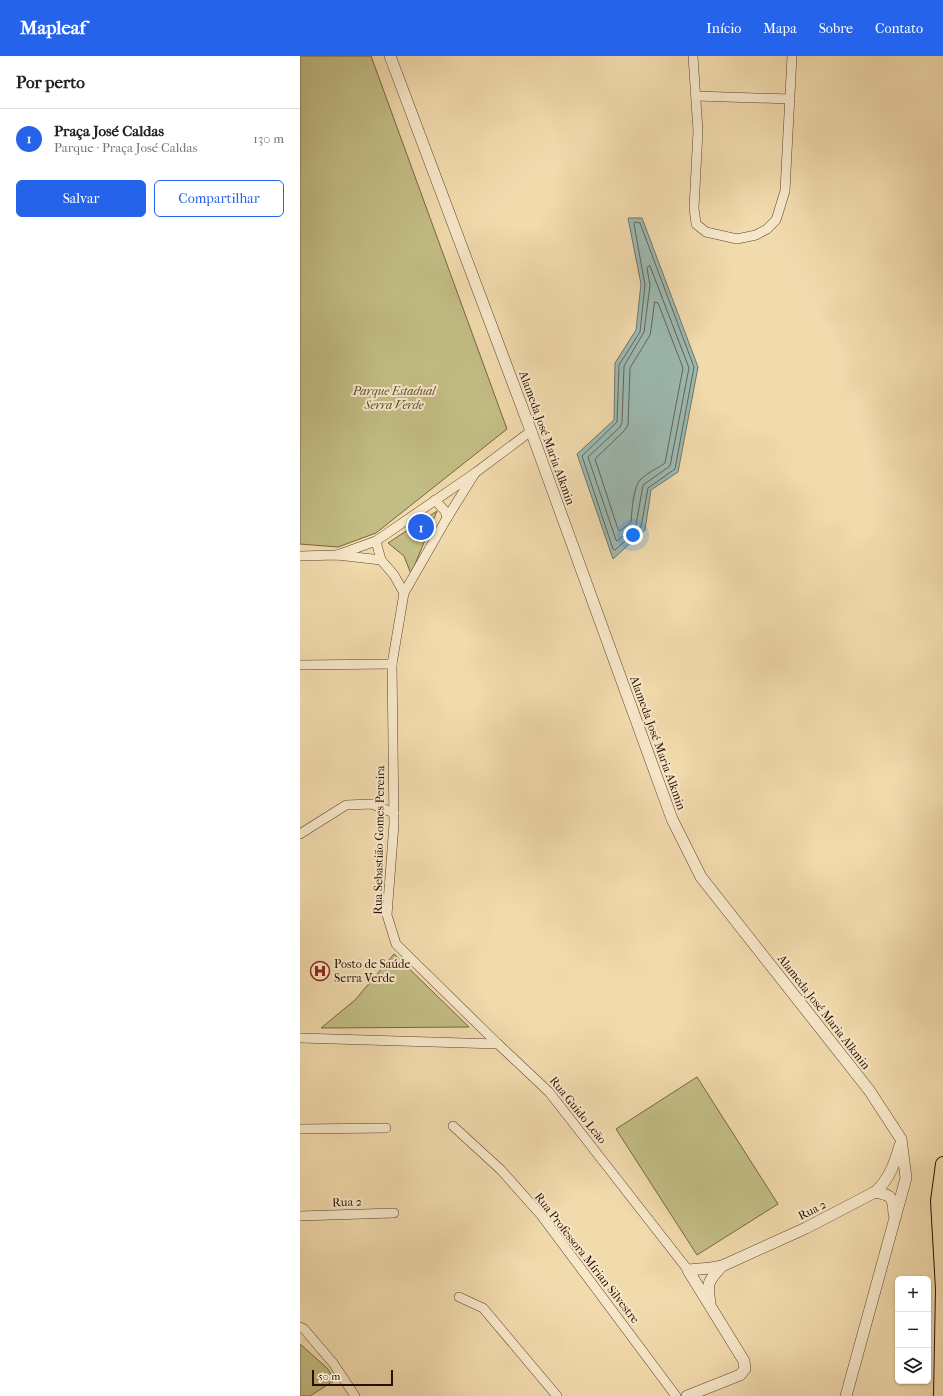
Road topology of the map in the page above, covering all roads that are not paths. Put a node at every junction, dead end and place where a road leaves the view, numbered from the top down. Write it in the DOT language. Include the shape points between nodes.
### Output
graph roads {
  1 [pos="390,56"];
  2 [pos="693,56"];
  3 [pos="792,56"];
  4 [pos="696,96"];
  5 [pos="790,99"];
  6 [pos="531,431"];
  7 [pos="475,473"];
  8 [pos="435,500"];
  9 [pos="447,518"];
  10 [pos="376,541"];
  11 [pos="337,555"];
  12 [pos="300,556"];
  13 [pos="381,560"];
  14 [pos="404,593"];
  15 [pos="300,664"];
  16 [pos="392,664"];
  17 [pos="394,813"];
  18 [pos="300,834"];
  19 [pos="300,1038"];
  20 [pos="498,1044"];
  21 [pos="453,1126"];
  22 [pos="386,1128"];
  23 [pos="300,1129"];
  24 [pos="902,1139"];
  25 [pos="943,1164"];
  26 [pos="875,1192"];
  27 [pos="394,1213"];
  28 [pos="300,1216"];
  29 [pos="895,1221"];
  30 [pos="722,1266"];
  31 [pos="688,1270"];
  32 [pos="459,1297"];
  33 [pos="711,1307"];
  34 [pos="300,1327"];
  35 [pos="355,1396"];
  36 [pos="557,1396"];
  37 [pos="676,1396"];
  38 [pos="687,1396"];
  39 [pos="846,1396"];
  40 [pos="941,1396"];
  1 -- 6 [label="street, Alameda José Maria Alkmin"];
  2 -- 4 [label="street"];
  3 -- 5 [label="street"];
  4 -- 5 [label="street"];
  4 -- 5 [label="street" via="696,224 706,232 737,239 767,230 776,220 785,191"];
  6 -- 7 [label="street"];
  6 -- 24 [label="street, Alameda José Maria Alkmin" via="672,819 701,877 869,1090"];
  7 -- 8 [label="street"];
  7 -- 9 [label="street"];
  8 -- 9 [label="street" via="445,511"];
  8 -- 10 [label="street"];
  9 -- 14 [label="street"];
  10 -- 11 [label="street"];
  10 -- 13 [label="street"];
  11 -- 12 [label="street"];
  11 -- 13 [label="street"];
  13 -- 14 [label="street" via="394,575"];
  14 -- 16 [label="street, Rua Sebastião Gomes Pereira"];
  15 -- 16 [label="street"];
  16 -- 17 [label="street, Rua Sebastião Gomes Pereira"];
  17 -- 18 [label="street" via="372,804 346,805"];
  17 -- 20 [label="street, Rua Sebastião Gomes Pereira" via="387,915 396,944"];
  19 -- 20 [label="street"];
  20 -- 31 [label="street, Rua Guido Leão" via="549,1092"];
  21 -- 37 [label="street, Rua Professora Mírian Silvestre" via="500,1170 541,1215"];
  22 -- 23 [label="street"];
  24 -- 26 [label="street" via="895,1163 882,1186"];
  24 -- 29 [label="street, Alameda José Maria Alkmin" via="906,1178"];
  25 -- 40 [label="main road" via="938,1201 943,1289"];
  26 -- 29 [label="street" via="887,1194 892,1199"];
  26 -- 30 [label="street, Rua 2" via="806,1228"];
  27 -- 28 [label="street, Rua 2"];
  29 -- 39 [label="street, Alameda José Maria Alkmin"];
  30 -- 31 [label="street, Rua 2"];
  30 -- 33 [label="street, Rua 2" via="711,1278 708,1286"];
  31 -- 33 [label="street, Rua Guido Leão"];
  32 -- 36 [label="street" via="483,1308"];
  33 -- 38 [label="street, Rua Guido Leão" via="744,1361 745,1370 740,1376"];
  34 -- 35 [label="street" via="333,1362"];
}
